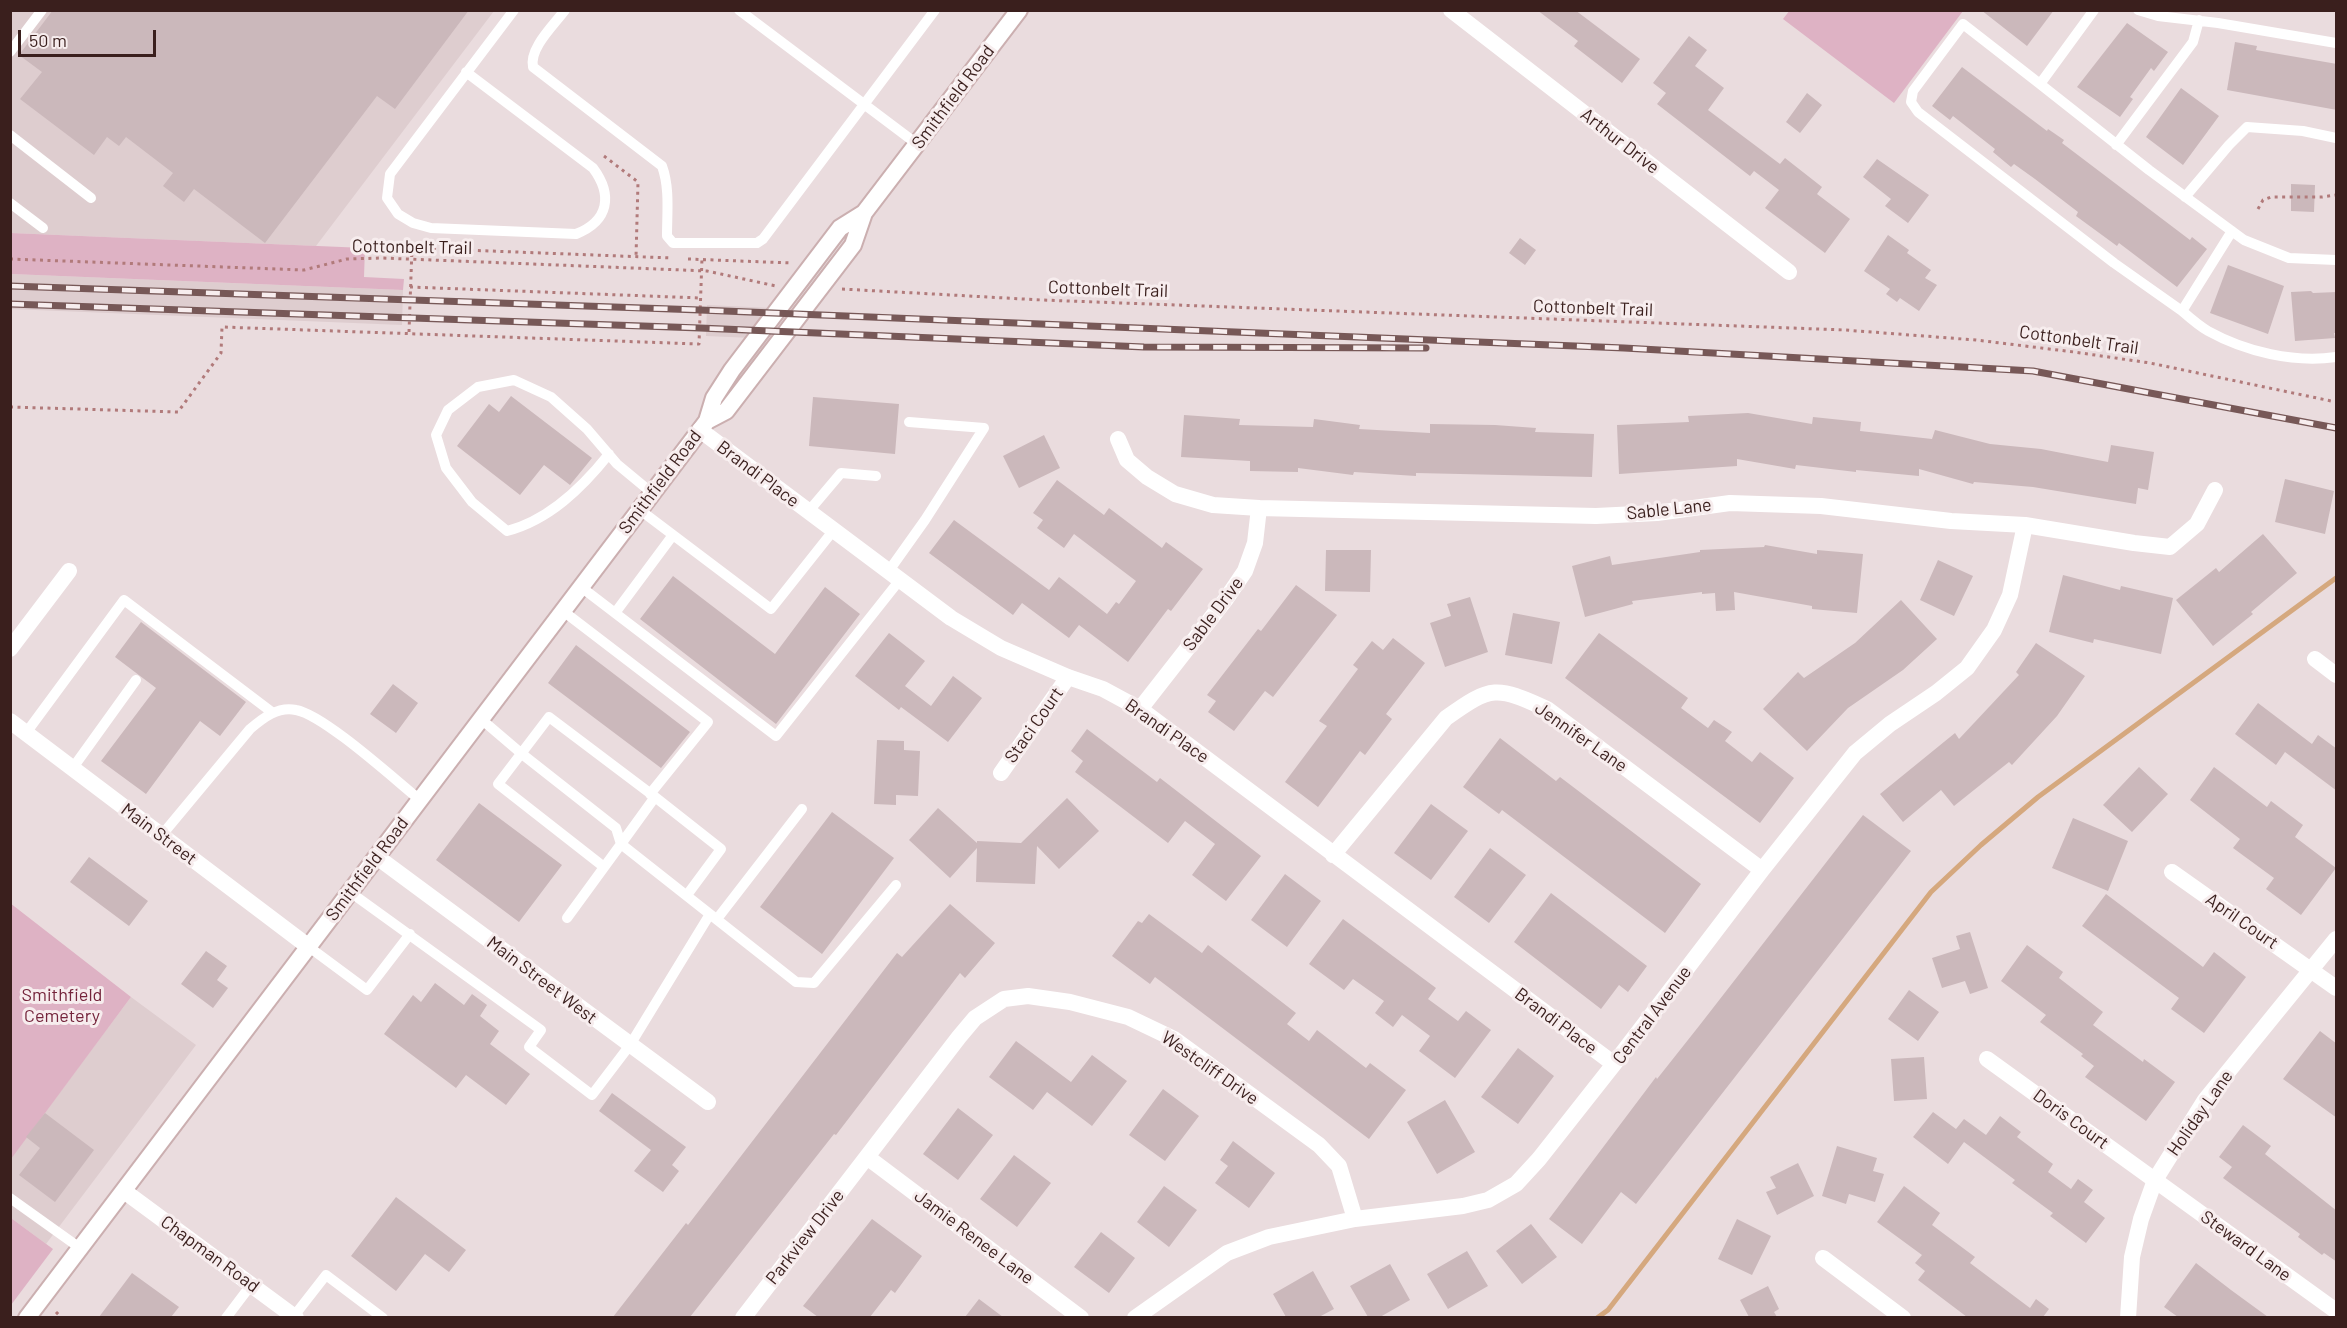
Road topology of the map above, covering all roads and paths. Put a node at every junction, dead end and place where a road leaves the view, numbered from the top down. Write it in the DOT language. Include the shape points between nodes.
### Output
graph roads {
  1 [pos="42,10"];
  2 [pos="514,10"];
  3 [pos="565,10"];
  4 [pos="739,10"];
  5 [pos="935,10"];
  6 [pos="1019,10"];
  7 [pos="1451,10"];
  8 [pos="2094,10"];
  9 [pos="2138,10"];
  10 [pos="2199,20"];
  11 [pos="2337,43"];
  12 [pos="10,52"];
  13 [pos="466,72"];
  14 [pos="2040,84"];
  15 [pos="865,105"];
  16 [pos="10,135"];
  17 [pos="2337,138"];
  18 [pos="917,144"];
  19 [pos="2116,145"];
  20 [pos="2337,195"];
  21 [pos="2185,197"];
  22 [pos="91,198"];
  23 [pos="10,203"];
  24 [pos="2258,209"];
  25 [pos="43,228"];
  26 [pos="2232,231"];
  27 [pos="704,244"];
  28 [pos="10,258"];
  29 [pos="411,259"];
  30 [pos="702,260"];
  31 [pos="2337,260"];
  32 [pos="794,263"];
  33 [pos="702,271"];
  34 [pos="1789,272"];
  35 [pos="777,286"];
  36 [pos="410,287"];
  37 [pos="844,289"];
  38 [pos="701,298"];
  39 [pos="2182,311"];
  40 [pos="409,332"];
  41 [pos="2337,357"];
  42 [pos="2337,402"];
  43 [pos="10,407"];
  44 [pos="909,422"];
  45 [pos="703,425"];
  46 [pos="1118,439"];
  47 [pos="609,454"];
  48 [pos="876,476"];
  49 [pos="2215,490"];
  50 [pos="652,493"];
  51 [pos="1259,508"];
  52 [pos="640,510"];
  53 [pos="808,512"];
  54 [pos="2025,525"];
  55 [pos="833,531"];
  56 [pos="673,535"];
  57 [pos="69,571"];
  58 [pos="894,577"];
  59 [pos="581,587"];
  60 [pos="563,610"];
  61 [pos="615,613"];
  62 [pos="10,649"];
  63 [pos="2316,658"];
  64 [pos="2337,675"];
  65 [pos="1068,677"];
  66 [pos="136,680"];
  67 [pos="1140,709"];
  68 [pos="273,713"];
  69 [pos="482,719"];
  70 [pos="10,721"];
  71 [pos="26,733"];
  72 [pos="522,754"];
  73 [pos="72,769"];
  74 [pos="1001,773"];
  75 [pos="652,796"];
  76 [pos="420,800"];
  77 [pos="802,809"];
  78 [pos="162,836"];
  79 [pos="621,844"];
  80 [pos="1333,855"];
  81 [pos="377,857"];
  82 [pos="604,867"];
  83 [pos="1762,870"];
  84 [pos="2172,872"];
  85 [pos="896,885"];
  86 [pos="351,892"];
  87 [pos="687,895"];
  88 [pos="714,916"];
  89 [pos="567,918"];
  90 [pos="410,934"];
  91 [pos="2337,939"];
  92 [pos="309,947"];
  93 [pos="2312,970"];
  94 [pos="2337,988"];
  95 [pos="630,1046"];
  96 [pos="1987,1059"];
  97 [pos="1614,1064"];
  98 [pos="708,1102"];
  99 [pos="867,1157"];
  100 [pos="2155,1180"];
  101 [pos="124,1191"];
  102 [pos="10,1198"];
  103 [pos="1355,1219"];
  104 [pos="80,1248"];
  105 [pos="1822,1258"];
  106 [pos="251,1285"];
  107 [pos="2337,1311"];
  108 [pos="56,1312"];
  109 [pos="27,1317"];
  110 [pos="63,1317"];
  111 [pos="226,1317"];
  112 [pos="295,1317"];
  113 [pos="383,1317"];
  114 [pos="742,1317"];
  115 [pos="1081,1317"];
  116 [pos="1135,1317"];
  117 [pos="1903,1317"];
  118 [pos="2128,1317"];
  1 -- 12 [label="lane"];
  2 -- 13 [label="lane"];
  3 -- 27 [label="lane" via="534,51 532,67 662,166 668,193 667,236 673,243"];
  4 -- 15 [label="lane"];
  5 -- 15 [label="lane"];
  6 -- 18 [label="street, Smithfield Road"];
  7 -- 34 [label="street, Arthur Drive"];
  8 -- 14 [label="lane"];
  9 -- 10 [label="lane"];
  10 -- 11 [label="lane"];
  10 -- 19 [label="lane" via="2193,42"];
  13 -- 13 [label="lane" via="390,174 387,198 398,214 431,228 576,234 591,228 606,199 604,182 593,168"];
  14 -- 19 [label="lane"];
  14 -- 39 [label="lane" via="1963,24 1913,91 1911,102 1918,112"];
  15 -- 18 [label="lane"];
  15 -- 27 [label="lane" via="763,239 757,243"];
  16 -- 22 [label="lane"];
  17 -- 21 [label="lane" via="2303,131 2247,128"];
  18 -- 45 [label="street, Smithfield Road" via="864,213 853,245 832,274 726,411"];
  19 -- 21 [label="lane"];
  20 -- 24 [label="path" via="2271,197 2263,200"];
  21 -- 26 [label="lane"];
  23 -- 25 [label="lane"];
  26 -- 31 [label="lane" via="2289,258"];
  26 -- 39 [label="lane"];
  27 -- 30 [label="path"];
  28 -- 29 [label="path, Cottonbelt Trail" via="304,270 347,259"];
  29 -- 30 [label="path" via="412,248"];
  29 -- 33 [label="path, Cottonbelt Trail"];
  29 -- 36 [label="path"];
  30 -- 32 [label="path"];
  30 -- 33 [label="path"];
  33 -- 35 [label="path, Cottonbelt Trail"];
  33 -- 38 [label="path"];
  36 -- 38 [label="path"];
  36 -- 40 [label="path"];
  37 -- 42 [label="path, Cottonbelt Trail" via="1845,330 1952,338 2150,363"];
  38 -- 40 [label="path" via="699,344"];
  39 -- 41 [label="lane" via="2208,331 2247,348 2294,358"];
  40 -- 43 [label="path" via="222,327 221,352 178,412"];
  44 -- 58 [label="lane" via="984,428"];
  45 -- 50 [label="street, Smithfield Road"];
  45 -- 53 [label="street, Brandi Place"];
  46 -- 51 [label="street, Sable Lane" via="1126,460 1175,494 1213,505"];
  47 -- 47 [label="lane" via="551,397 514,380 477,387 448,410 436,435 446,468 472,502 507,531 526,526 573,494"];
  47 -- 50 [label="lane"];
  48 -- 53 [label="lane" via="841,473"];
  49 -- 54 [label="street, Sable Lane" via="2196,524 2170,547"];
  50 -- 52 [label="street, Smithfield Road"];
  51 -- 54 [label="street, Sable Lane" via="1596,516 1730,503 1821,506"];
  51 -- 67 [label="street, Sable Drive" via="1255,543 1245,571 1227,600"];
  52 -- 56 [label="lane"];
  52 -- 59 [label="street, Smithfield Road"];
  53 -- 55 [label="street, Brandi Place"];
  54 -- 83 [label="street, Central Avenue" via="2010,595 1994,630 1966,668 1855,753"];
  55 -- 56 [label="lane" via="771,609"];
  55 -- 58 [label="street, Brandi Place"];
  56 -- 61 [label="lane"];
  57 -- 62 [label="street"];
  58 -- 61 [label="lane" via="776,736"];
  58 -- 65 [label="street, Brandi Place" via="1001,648"];
  59 -- 60 [label="street, Smithfield Road"];
  59 -- 61 [label="lane"];
  60 -- 69 [label="street, Smithfield Road"];
  60 -- 75 [label="lane" via="708,722"];
  63 -- 64 [label="street"];
  65 -- 67 [label="street, Brandi Place" via="1103,689"];
  65 -- 74 [label="street, Staci Court"];
  66 -- 73 [label="lane"];
  67 -- 80 [label="street, Brandi Place"];
  68 -- 71 [label="lane" via="124,600"];
  68 -- 76 [label="lane" via="295,709 312,717"];
  68 -- 78 [label="lane" via="250,729"];
  69 -- 72 [label="lane"];
  69 -- 76 [label="street, Smithfield Road"];
  70 -- 71 [label="street, Main Street"];
  71 -- 73 [label="street, Main Street"];
  72 -- 75 [label="lane" via="549,717"];
  72 -- 79 [label="lane" via="616,828"];
  72 -- 82 [label="lane" via="498,784"];
  73 -- 78 [label="street, Main Street"];
  75 -- 79 [label="lane"];
  75 -- 87 [label="lane" via="721,849"];
  76 -- 81 [label="street, Smithfield Road"];
  77 -- 88 [label="lane"];
  78 -- 92 [label="street, Main Street"];
  79 -- 82 [label="lane"];
  79 -- 87 [label="lane"];
  80 -- 83 [label="street, Jennifer Lane" via="1446,718 1469,701 1493,691 1515,694 1547,709"];
  80 -- 97 [label="street, Brandi Place"];
  81 -- 86 [label="street, Smithfield Road"];
  81 -- 95 [label="street, Main Street West"];
  82 -- 89 [label="lane"];
  83 -- 97 [label="street, Central Avenue"];
  84 -- 93 [label="street, April Court"];
  85 -- 88 [label="lane" via="814,983 796,982"];
  86 -- 90 [label="lane"];
  86 -- 92 [label="street, Smithfield Road"];
  87 -- 88 [label="lane"];
  88 -- 95 [label="lane"];
  90 -- 92 [label="lane" via="367,990"];
  90 -- 95 [label="lane" via="541,1030 529,1047 592,1095"];
  91 -- 93 [label="street, Holiday Lane"];
  92 -- 101 [label="street, Smithfield Road"];
  93 -- 94 [label="street, April Court"];
  93 -- 100 [label="street, Holiday Lane" via="2205,1100"];
  95 -- 98 [label="street, Main Street West"];
  96 -- 100 [label="street, Doris Court"];
  97 -- 103 [label="street, Central Avenue" via="1516,1184 1480,1202"];
  99 -- 103 [label="street, Westcliff Drive" via="975,1018 1004,999 1028,996 1128,1017 1174,1039 1319,1145 1339,1166"];
  99 -- 114 [label="street, Parkview Drive"];
  99 -- 115 [label="street, Jamie Renee Lane"];
  100 -- 107 [label="street, Steward Lane"];
  100 -- 118 [label="street, Holiday Lane" via="2132,1257"];
  101 -- 104 [label="street, Smithfield Road"];
  101 -- 106 [label="street, Chapman Road"];
  102 -- 104 [label="lane"];
  103 -- 116 [label="street, Central Avenue" via="1269,1237 1227,1253"];
  104 -- 109 [label="street, Smithfield Road"];
  105 -- 117 [label="street"];
  106 -- 111 [label="lane"];
  106 -- 112 [label="street, Chapman Road"];
  108 -- 110 [label="path"];
  112 -- 113 [label="lane" via="326,1275"];
}
